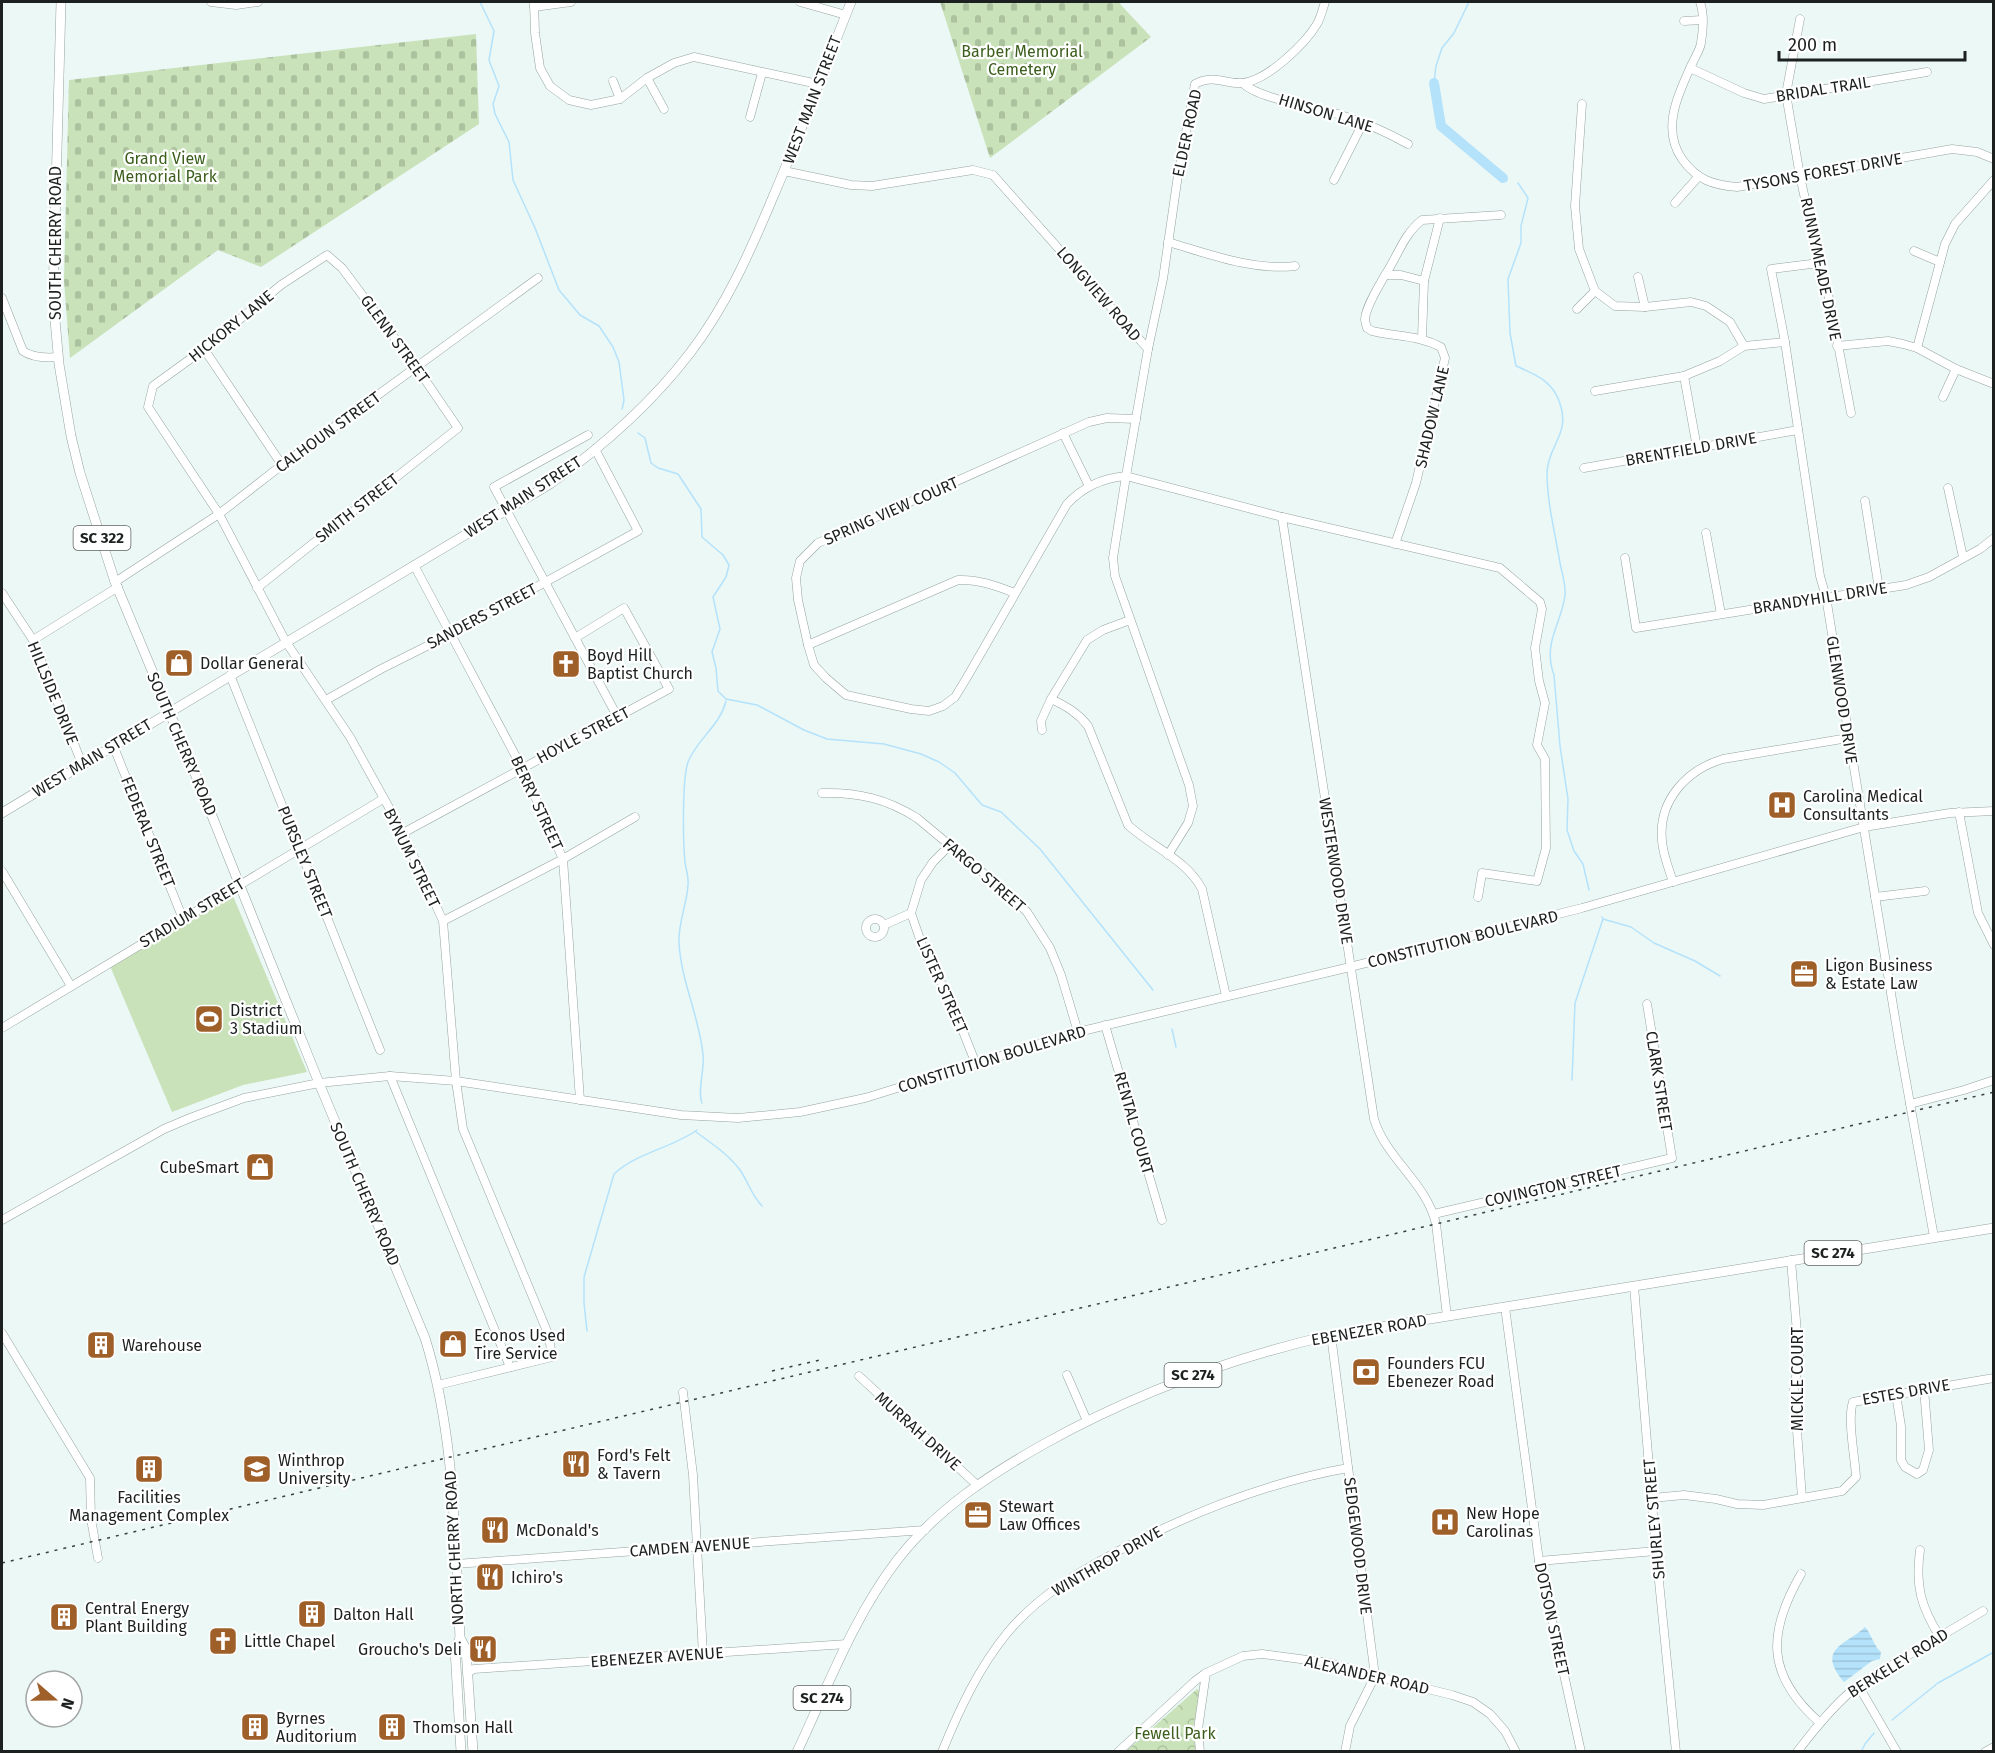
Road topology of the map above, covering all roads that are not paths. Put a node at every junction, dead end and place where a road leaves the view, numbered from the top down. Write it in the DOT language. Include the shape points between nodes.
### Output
graph roads {
  1 [pos="61,2"];
  2 [pos="211,2"];
  3 [pos="258,2"];
  4 [pos="571,2"];
  5 [pos="800,2"];
  6 [pos="851,2"];
  7 [pos="1325,2"];
  8 [pos="1700,2"];
  9 [pos="534,4"];
  10 [pos="846,15"];
  11 [pos="1800,19"];
  12 [pos="1702,20"];
  13 [pos="1684,21"];
  14 [pos="1690,68"];
  15 [pos="1927,72"];
  16 [pos="762,73"];
  17 [pos="647,78"];
  18 [pos="613,81"];
  19 [pos="1243,83"];
  20 [pos="818,84"];
  21 [pos="1786,94"];
  22 [pos="620,99"];
  23 [pos="1582,104"];
  24 [pos="664,109"];
  25 [pos="750,117"];
  26 [pos="1363,123"];
  27 [pos="1408,144"];
  28 [pos="1994,159"];
  29 [pos="784,171"];
  30 [pos="1699,176"];
  31 [pos="1800,176"];
  32 [pos="1334,180"];
  33 [pos="1994,180"];
  34 [pos="1675,203"];
  35 [pos="1501,215"];
  36 [pos="1440,218"];
  37 [pos="1168,242"];
  38 [pos="1914,251"];
  39 [pos="327,255"];
  40 [pos="1940,262"];
  41 [pos="1819,263"];
  42 [pos="1296,266"];
  43 [pos="1386,275"];
  44 [pos="1638,277"];
  45 [pos="538,278"];
  46 [pos="1424,281"];
  47 [pos="1595,291"];
  48 [pos="2,298"];
  49 [pos="1645,306"];
  50 [pos="1577,309"];
  51 [pos="1422,338"];
  52 [pos="1785,342"];
  53 [pos="1744,346"];
  54 [pos="1837,346"];
  55 [pos="1917,348"];
  56 [pos="204,349"];
  57 [pos="1148,349"];
  58 [pos="58,357"];
  59 [pos="417,368"];
  60 [pos="1956,369"];
  61 [pos="1684,376"];
  62 [pos="1994,384"];
  63 [pos="1595,391"];
  64 [pos="1943,397"];
  65 [pos="148,407"];
  66 [pos="1851,413"];
  67 [pos="1136,419"];
  68 [pos="458,428"];
  69 [pos="1798,430"];
  70 [pos="1063,433"];
  71 [pos="588,435"];
  72 [pos="1697,448"];
  73 [pos="595,449"];
  74 [pos="282,465"];
  75 [pos="1584,468"];
  76 [pos="1126,476"];
  77 [pos="1089,486"];
  78 [pos="1948,488"];
  79 [pos="1865,501"];
  80 [pos="506,510"];
  81 [pos="219,514"];
  82 [pos="1282,517"];
  83 [pos="1706,533"];
  84 [pos="1994,538"];
  85 [pos="1395,544"];
  86 [pos="1963,557"];
  87 [pos="1625,558"];
  88 [pos="414,564"];
  89 [pos="545,582"];
  90 [pos="116,584"];
  91 [pos="257,588"];
  92 [pos="1879,589"];
  93 [pos="2,593"];
  94 [pos="1015,593"];
  95 [pos="1826,597"];
  96 [pos="1721,614"];
  97 [pos="1130,620"];
  98 [pos="451,634"];
  99 [pos="575,638"];
  100 [pos="33,640"];
  101 [pos="286,642"];
  102 [pos="808,645"];
  103 [pos="230,675"];
  104 [pos="1052,699"];
  105 [pos="326,700"];
  106 [pos="170,711"];
  107 [pos="617,716"];
  108 [pos="1042,730"];
  109 [pos="1848,738"];
  110 [pos="113,745"];
  111 [pos="82,764"];
  112 [pos="522,768"];
  113 [pos="822,793"];
  114 [pos="383,799"];
  115 [pos="1994,811"];
  116 [pos="1959,812"];
  117 [pos="2,813"];
  118 [pos="635,817"];
  119 [pos="1864,827"];
  120 [pos="404,833"];
  121 [pos="949,846"];
  122 [pos="300,848"];
  123 [pos="1168,855"];
  124 [pos="563,859"];
  125 [pos="2,871"];
  126 [pos="1673,882"];
  127 [pos="240,884"];
  128 [pos="1925,891"];
  129 [pos="1478,897"];
  130 [pos="1875,897"];
  131 [pos="911,912"];
  132 [pos="183,919"];
  133 [pos="443,921"];
  134 [pos="884,925"];
  135 [pos="1994,945"];
  136 [pos="1350,968"];
  137 [pos="71,986"];
  138 [pos="1226,996"];
  139 [pos="1647,1004"];
  140 [pos="1105,1025"];
  141 [pos="2,1028"];
  142 [pos="1078,1032"];
  143 [pos="380,1050"];
  144 [pos="976,1064"];
  145 [pos="390,1076"];
  146 [pos="1994,1080"];
  147 [pos="456,1081"];
  148 [pos="319,1083"];
  149 [pos="580,1100"];
  150 [pos="1910,1104"];
  151 [pos="1672,1158"];
  152 [pos="1434,1214"];
  153 [pos="2,1220"];
  154 [pos="1162,1220"];
  155 [pos="1994,1228"];
  156 [pos="1934,1237"];
  157 [pos="1791,1260"];
  158 [pos="1634,1286"];
  159 [pos="1505,1306"];
  160 [pos="1447,1316"];
  161 [pos="2,1333"];
  162 [pos="1332,1335"];
  163 [pos="510,1367"];
  164 [pos="1067,1375"];
  165 [pos="859,1376"];
  166 [pos="1994,1378"];
  167 [pos="438,1385"];
  168 [pos="1924,1389"];
  169 [pos="683,1392"];
  170 [pos="1896,1394"];
  171 [pos="1088,1421"];
  172 [pos="449,1457"];
  173 [pos="1348,1468"];
  174 [pos="977,1485"];
  175 [pos="1652,1498"];
  176 [pos="1802,1498"];
  177 [pos="925,1530"];
  178 [pos="697,1547"];
  179 [pos="1920,1550"];
  180 [pos="1656,1551"];
  181 [pos="98,1558"];
  182 [pos="1539,1561"];
  183 [pos="456,1564"];
  184 [pos="1801,1574"];
  185 [pos="1983,1611"];
  186 [pos="1940,1636"];
  187 [pos="460,1638"];
  188 [pos="847,1644"];
  189 [pos="704,1654"];
  190 [pos="467,1673"];
  191 [pos="1206,1673"];
  192 [pos="1375,1676"];
  193 [pos="1858,1685"];
  194 [pos="1820,1722"];
  195 [pos="1994,1747"];
  196 [pos="461,1752"];
  197 [pos="472,1752"];
  198 [pos="797,1752"];
  199 [pos="942,1752"];
  200 [pos="1118,1752"];
  201 [pos="1200,1752"];
  202 [pos="1345,1752"];
  203 [pos="1516,1752"];
  204 [pos="1581,1752"];
  205 [pos="1676,1752"];
  206 [pos="1797,1752"];
  207 [pos="1897,1752"];
  208 [pos="1986,1752"];
  1 -- 58 [label="main road, SOUTH CHERRY ROAD / SC 322" via="52,274"];
  2 -- 3 [label="street"];
  4 -- 9 [label="street"];
  5 -- 10 [label="street"];
  6 -- 10 [label="main road, WEST MAIN STREET"];
  7 -- 19 [label="street" via="1317,23 1290,55 1263,77"];
  8 -- 12 [label="street, TYSONS FOREST DRIVE"];
  9 -- 22 [label="street" via="540,68 550,86 569,100 591,105"];
  10 -- 20 [label="main road, WEST MAIN STREET"];
  11 -- 21 [label="street, RUNNYMEADE DRIVE"];
  12 -- 13 [label="street"];
  12 -- 14 [label="street, TYSONS FOREST DRIVE" via="1701,44"];
  14 -- 21 [label="street, BRIDAL TRAIL" via="1764,99"];
  14 -- 30 [label="street, TYSONS FOREST DRIVE" via="1674,103 1672,135 1678,153"];
  15 -- 21 [label="street, BRIDAL TRAIL"];
  16 -- 17 [label="street" via="694,57"];
  16 -- 20 [label="street"];
  16 -- 25 [label="street"];
  17 -- 22 [label="street"];
  17 -- 24 [label="street"];
  18 -- 22 [label="street"];
  19 -- 26 [label="street, HINSON LANE" via="1262,94"];
  19 -- 37 [label="street, ELDER ROAD" via="1222,79 1195,84"];
  20 -- 29 [label="main road, WEST MAIN STREET"];
  21 -- 31 [label="street, RUNNYMEADE DRIVE"];
  23 -- 47 [label="street" via="1575,206 1579,249"];
  26 -- 27 [label="street, HINSON LANE"];
  26 -- 32 [label="street"];
  28 -- 31 [label="street, TYSONS FOREST DRIVE" via="1952,149"];
  29 -- 57 [label="street, LONGVIEW ROAD" via="872,186 973,170 993,175"];
  29 -- 73 [label="main road, WEST MAIN STREET" via="734,285 706,330 655,395"];
  30 -- 31 [label="street, TYSONS FOREST DRIVE" via="1715,185 1737,187"];
  30 -- 34 [label="street"];
  31 -- 41 [label="street, RUNNYMEADE DRIVE"];
  33 -- 40 [label="street" via="1955,224"];
  35 -- 36 [label="street"];
  36 -- 43 [label="street" via="1422,220 1413,226"];
  36 -- 46 [label="street"];
  37 -- 42 [label="street" via="1255,265 1277,269"];
  37 -- 57 [label="street, ELDER ROAD"];
  38 -- 40 [label="street"];
  39 -- 56 [label="street, HICKORY LANE" via="281,285"];
  39 -- 59 [label="street, GLENN STREET" via="342,268"];
  40 -- 55 [label="street"];
  41 -- 52 [label="street, GLENWOOD DRIVE" via="1771,269"];
  41 -- 54 [label="street, RUNNYMEADE DRIVE"];
  43 -- 46 [label="street"];
  43 -- 51 [label="street" via="1365,318 1366,328"];
  44 -- 49 [label="street"];
  45 -- 59 [label="street, CALHOUN STREET"];
  46 -- 51 [label="street"];
  47 -- 49 [label="street" via="1615,306"];
  47 -- 50 [label="street"];
  48 -- 58 [label="street" via="23,351 28,355"];
  49 -- 53 [label="street" via="1691,302 1706,306 1730,322"];
  51 -- 85 [label="street, SHADOW LANE" via="1441,347 1444,369 1416,483"];
  52 -- 53 [label="street"];
  52 -- 69 [label="street, GLENWOOD DRIVE"];
  53 -- 61 [label="street"];
  54 -- 55 [label="street" via="1888,341"];
  54 -- 66 [label="street, RUNNYMEADE DRIVE"];
  55 -- 60 [label="street"];
  56 -- 65 [label="street, HICKORY LANE" via="153,386"];
  56 -- 74 [label="street"];
  57 -- 67 [label="street, LONGVIEW ROAD"];
  58 -- 90 [label="main road, SOUTH CHERRY ROAD / SC 322" via="78,466"];
  59 -- 68 [label="street, GLENN STREET"];
  59 -- 74 [label="street, CALHOUN STREET"];
  60 -- 62 [label="street"];
  60 -- 64 [label="street"];
  61 -- 63 [label="street"];
  61 -- 72 [label="street"];
  65 -- 81 [label="street, BYNUM STREET"];
  67 -- 70 [label="street, SPRING VIEW COURT" via="1107,418"];
  67 -- 76 [label="street, LONGVIEW ROAD"];
  68 -- 91 [label="street, SMITH STREET"];
  69 -- 72 [label="street, BRENTFIELD DRIVE"];
  69 -- 95 [label="street, GLENWOOD DRIVE"];
  70 -- 77 [label="street"];
  70 -- 102 [label="street, SPRING VIEW COURT" via="809,550 800,561 796,578"];
  71 -- 80 [label="street" via="494,487"];
  72 -- 75 [label="street, BRENTFIELD DRIVE"];
  73 -- 80 [label="main road, WEST MAIN STREET" via="550,484"];
  73 -- 89 [label="street, SANDERS STREET" via="638,531"];
  74 -- 81 [label="street, CALHOUN STREET"];
  76 -- 77 [label="street, SPRING VIEW COURT"];
  76 -- 82 [label="street"];
  76 -- 97 [label="street" via="1113,558"];
  77 -- 94 [label="street, SPRING VIEW COURT" via="1067,504"];
  78 -- 86 [label="street"];
  79 -- 92 [label="street"];
  80 -- 88 [label="main road, WEST MAIN STREET"];
  80 -- 89 [label="street"];
  81 -- 90 [label="street, CALHOUN STREET"];
  81 -- 91 [label="street, BYNUM STREET"];
  82 -- 85 [label="street"];
  82 -- 136 [label="street, WESTERWOOD DRIVE"];
  83 -- 96 [label="street"];
  84 -- 86 [label="street, BRANDYHILL DRIVE"];
  85 -- 129 [label="street" via="1500,568 1541,605 1535,648 1545,699 1537,745 1545,759 1546,848 1538,881 1482,873"];
  86 -- 92 [label="street, BRANDYHILL DRIVE" via="1929,577"];
  87 -- 96 [label="street, BRANDYHILL DRIVE" via="1636,628"];
  88 -- 98 [label="street, BERRY STREET"];
  88 -- 101 [label="main road, WEST MAIN STREET"];
  89 -- 98 [label="street, SANDERS STREET"];
  89 -- 99 [label="street"];
  90 -- 100 [label="street, CALHOUN STREET"];
  90 -- 106 [label="main road, SOUTH CHERRY ROAD / SC 322"];
  91 -- 101 [label="street, BYNUM STREET"];
  92 -- 95 [label="street, BRANDYHILL DRIVE"];
  93 -- 100 [label="street, HILLSIDE DRIVE"];
  94 -- 102 [label="street" via="970,579 958,580"];
  94 -- 102 [label="street, SPRING VIEW COURT" via="955,697 928,711 846,695 814,664"];
  95 -- 96 [label="street, BRANDYHILL DRIVE"];
  95 -- 109 [label="street, GLENWOOD DRIVE"];
  97 -- 104 [label="street" via="1087,640"];
  97 -- 123 [label="street" via="1193,806 1188,823"];
  98 -- 105 [label="street, SANDERS STREET"];
  98 -- 112 [label="street, BERRY STREET"];
  99 -- 107 [label="street"];
  99 -- 107 [label="street, HOYLE STREET" via="624,608 669,689"];
  100 -- 111 [label="street, HILLSIDE DRIVE"];
  101 -- 103 [label="main road, WEST MAIN STREET"];
  101 -- 105 [label="street, BYNUM STREET"];
  103 -- 106 [label="main road, WEST MAIN STREET"];
  103 -- 122 [label="street, PURSLEY STREET"];
  104 -- 108 [label="street" via="1041,721"];
  104 -- 123 [label="street" via="1077,713 1088,726 1128,825"];
  105 -- 114 [label="street, BYNUM STREET"];
  106 -- 110 [label="main road, WEST MAIN STREET"];
  106 -- 127 [label="main road, SOUTH CHERRY ROAD"];
  107 -- 112 [label="street, HOYLE STREET"];
  109 -- 119 [label="street, GLENWOOD DRIVE"];
  109 -- 126 [label="street" via="1723,759 1691,774 1671,797 1664,819 1662,841"];
  110 -- 111 [label="main road, WEST MAIN STREET"];
  110 -- 132 [label="street, FEDERAL STREET"];
  111 -- 117 [label="main road, WEST MAIN STREET"];
  112 -- 120 [label="street, HOYLE STREET"];
  112 -- 124 [label="street, BERRY STREET"];
  113 -- 121 [label="street, FARGO STREET" via="882,800 917,818"];
  114 -- 120 [label="street, BYNUM STREET"];
  114 -- 122 [label="street, STADIUM STREET"];
  115 -- 116 [label="street, CONSTITUTION BOULEVARD"];
  116 -- 119 [label="street, CONSTITUTION BOULEVARD"];
  116 -- 135 [label="street" via="1978,913"];
  118 -- 124 [label="street"];
  119 -- 126 [label="street, CONSTITUTION BOULEVARD"];
  119 -- 130 [label="street, GLENWOOD DRIVE"];
  120 -- 133 [label="street, BYNUM STREET"];
  121 -- 131 [label="street" via="921,880"];
  121 -- 142 [label="street, FARGO STREET" via="1012,897 1040,929 1061,975"];
  122 -- 127 [label="street, STADIUM STREET"];
  122 -- 143 [label="street, PURSLEY STREET"];
  123 -- 138 [label="street" via="1194,874 1202,889"];
  124 -- 133 [label="street"];
  124 -- 149 [label="street, BERRY STREET"];
  125 -- 137 [label="street"];
  126 -- 136 [label="street, CONSTITUTION BOULEVARD"];
  127 -- 132 [label="street, STADIUM STREET"];
  127 -- 148 [label="main road, SOUTH CHERRY ROAD"];
  128 -- 130 [label="street"];
  130 -- 150 [label="street, GLENWOOD DRIVE"];
  131 -- 134 [label="street"];
  131 -- 144 [label="street, LISTER STREET" via="924,951 950,999"];
  132 -- 137 [label="street, STADIUM STREET"];
  133 -- 147 [label="street, BYNUM STREET"];
  136 -- 138 [label="street, CONSTITUTION BOULEVARD"];
  136 -- 152 [label="street, WESTERWOOD DRIVE" via="1377,1130"];
  137 -- 141 [label="street, STADIUM STREET"];
  138 -- 140 [label="street, CONSTITUTION BOULEVARD"];
  139 -- 151 [label="street, CLARK STREET"];
  140 -- 142 [label="street, CONSTITUTION BOULEVARD"];
  140 -- 154 [label="street, RENTAL COURT"];
  142 -- 144 [label="street, CONSTITUTION BOULEVARD"];
  144 -- 149 [label="street, CONSTITUTION BOULEVARD" via="856,1100 777,1115 705,1117"];
  145 -- 147 [label="street, CONSTITUTION BOULEVARD"];
  145 -- 148 [label="street, CONSTITUTION BOULEVARD"];
  145 -- 163 [label="street"];
  146 -- 150 [label="street"];
  147 -- 149 [label="street, CONSTITUTION BOULEVARD"];
  147 -- 163 [label="street, BYNUM STREET" via="463,1129 549,1336 552,1357"];
  148 -- 153 [label="street, CONSTITUTION BOULEVARD" via="244,1098 190,1118 139,1142"];
  148 -- 167 [label="main road, SOUTH CHERRY ROAD" via="425,1338"];
  150 -- 156 [label="street, GLENWOOD DRIVE"];
  151 -- 152 [label="street, COVINGTON STREET"];
  152 -- 160 [label="street, WESTERWOOD DRIVE"];
  155 -- 156 [label="main road, EBENEZER ROAD / SC 274"];
  156 -- 157 [label="main road, EBENEZER ROAD / SC 274"];
  157 -- 158 [label="main road, EBENEZER ROAD / SC 274"];
  157 -- 176 [label="street, MICKLE COURT" via="1800,1357 1794,1390"];
  158 -- 159 [label="main road, EBENEZER ROAD / SC 274"];
  158 -- 175 [label="street, SHURLEY STREET"];
  159 -- 160 [label="main road, EBENEZER ROAD / SC 274"];
  159 -- 182 [label="street, DOTSON STREET"];
  160 -- 162 [label="main road, EBENEZER ROAD / SC 274"];
  161 -- 181 [label="street" via="90,1478 92,1530"];
  162 -- 171 [label="main road, EBENEZER ROAD / SC 274" via="1215,1367"];
  162 -- 173 [label="street, SEDGEWOOD DRIVE"];
  163 -- 167 [label="street"];
  164 -- 171 [label="street"];
  165 -- 174 [label="street, MURRAH DRIVE"];
  166 -- 168 [label="street, ESTES DRIVE"];
  167 -- 172 [label="main road, SOUTH CHERRY ROAD"];
  168 -- 170 [label="street, ESTES DRIVE"];
  168 -- 170 [label="street" via="1929,1450 1923,1470 1917,1474 1901,1461"];
  169 -- 178 [label="street"];
  170 -- 176 [label="street, ESTES DRIVE" via="1853,1402 1856,1477 1842,1491"];
  171 -- 174 [label="main road, EBENEZER ROAD / SC 274"];
  172 -- 183 [label="main road, NORTH CHERRY ROAD"];
  173 -- 192 [label="street, SEDGEWOOD DRIVE"];
  173 -- 199 [label="street, WINTHROP DRIVE" via="1281,1483 1205,1509 1116,1552 1058,1587 1023,1616 994,1651 968,1694"];
  174 -- 177 [label="main road, EBENEZER ROAD / SC 274"];
  175 -- 176 [label="street, ESTES DRIVE" via="1684,1495 1764,1505"];
  175 -- 180 [label="street, SHURLEY STREET"];
  177 -- 178 [label="street, CAMDEN AVENUE"];
  177 -- 188 [label="main road, EBENEZER ROAD / SC 274" via="866,1605"];
  178 -- 183 [label="street, CAMDEN AVENUE"];
  178 -- 189 [label="street"];
  179 -- 186 [label="street" via="1921,1600"];
  180 -- 182 [label="street"];
  180 -- 205 [label="street, SHURLEY STREET"];
  182 -- 204 [label="street, DOTSON STREET"];
  183 -- 187 [label="main road, NORTH CHERRY ROAD"];
  184 -- 194 [label="street" via="1781,1614 1777,1648 1789,1689"];
  185 -- 186 [label="street, BERKELEY ROAD"];
  186 -- 193 [label="street, BERKELEY ROAD"];
  187 -- 190 [label="main road, NORTH CHERRY ROAD" via="466,1649"];
  187 -- 196 [label="main road, NORTH CHERRY ROAD" via="455,1649"];
  188 -- 189 [label="street, EBENEZER AVENUE"];
  188 -- 198 [label="main road, SC 274"];
  189 -- 190 [label="street, EBENEZER AVENUE" via="474,1669"];
  190 -- 197 [label="main road, NORTH CHERRY ROAD"];
  191 -- 192 [label="street, ALEXANDER ROAD" via="1243,1656 1262,1654 1330,1663"];
  191 -- 200 [label="street, ALEXANDER ROAD"];
  191 -- 201 [label="street" via="1198,1729"];
  192 -- 202 [label="street" via="1350,1726"];
  192 -- 203 [label="street, ALEXANDER ROAD" via="1473,1702 1505,1731"];
  193 -- 194 [label="street, BERKELEY ROAD"];
  193 -- 207 [label="street"];
  194 -- 206 [label="street, BERKELEY ROAD"];
  195 -- 208 [label="street"];
}
